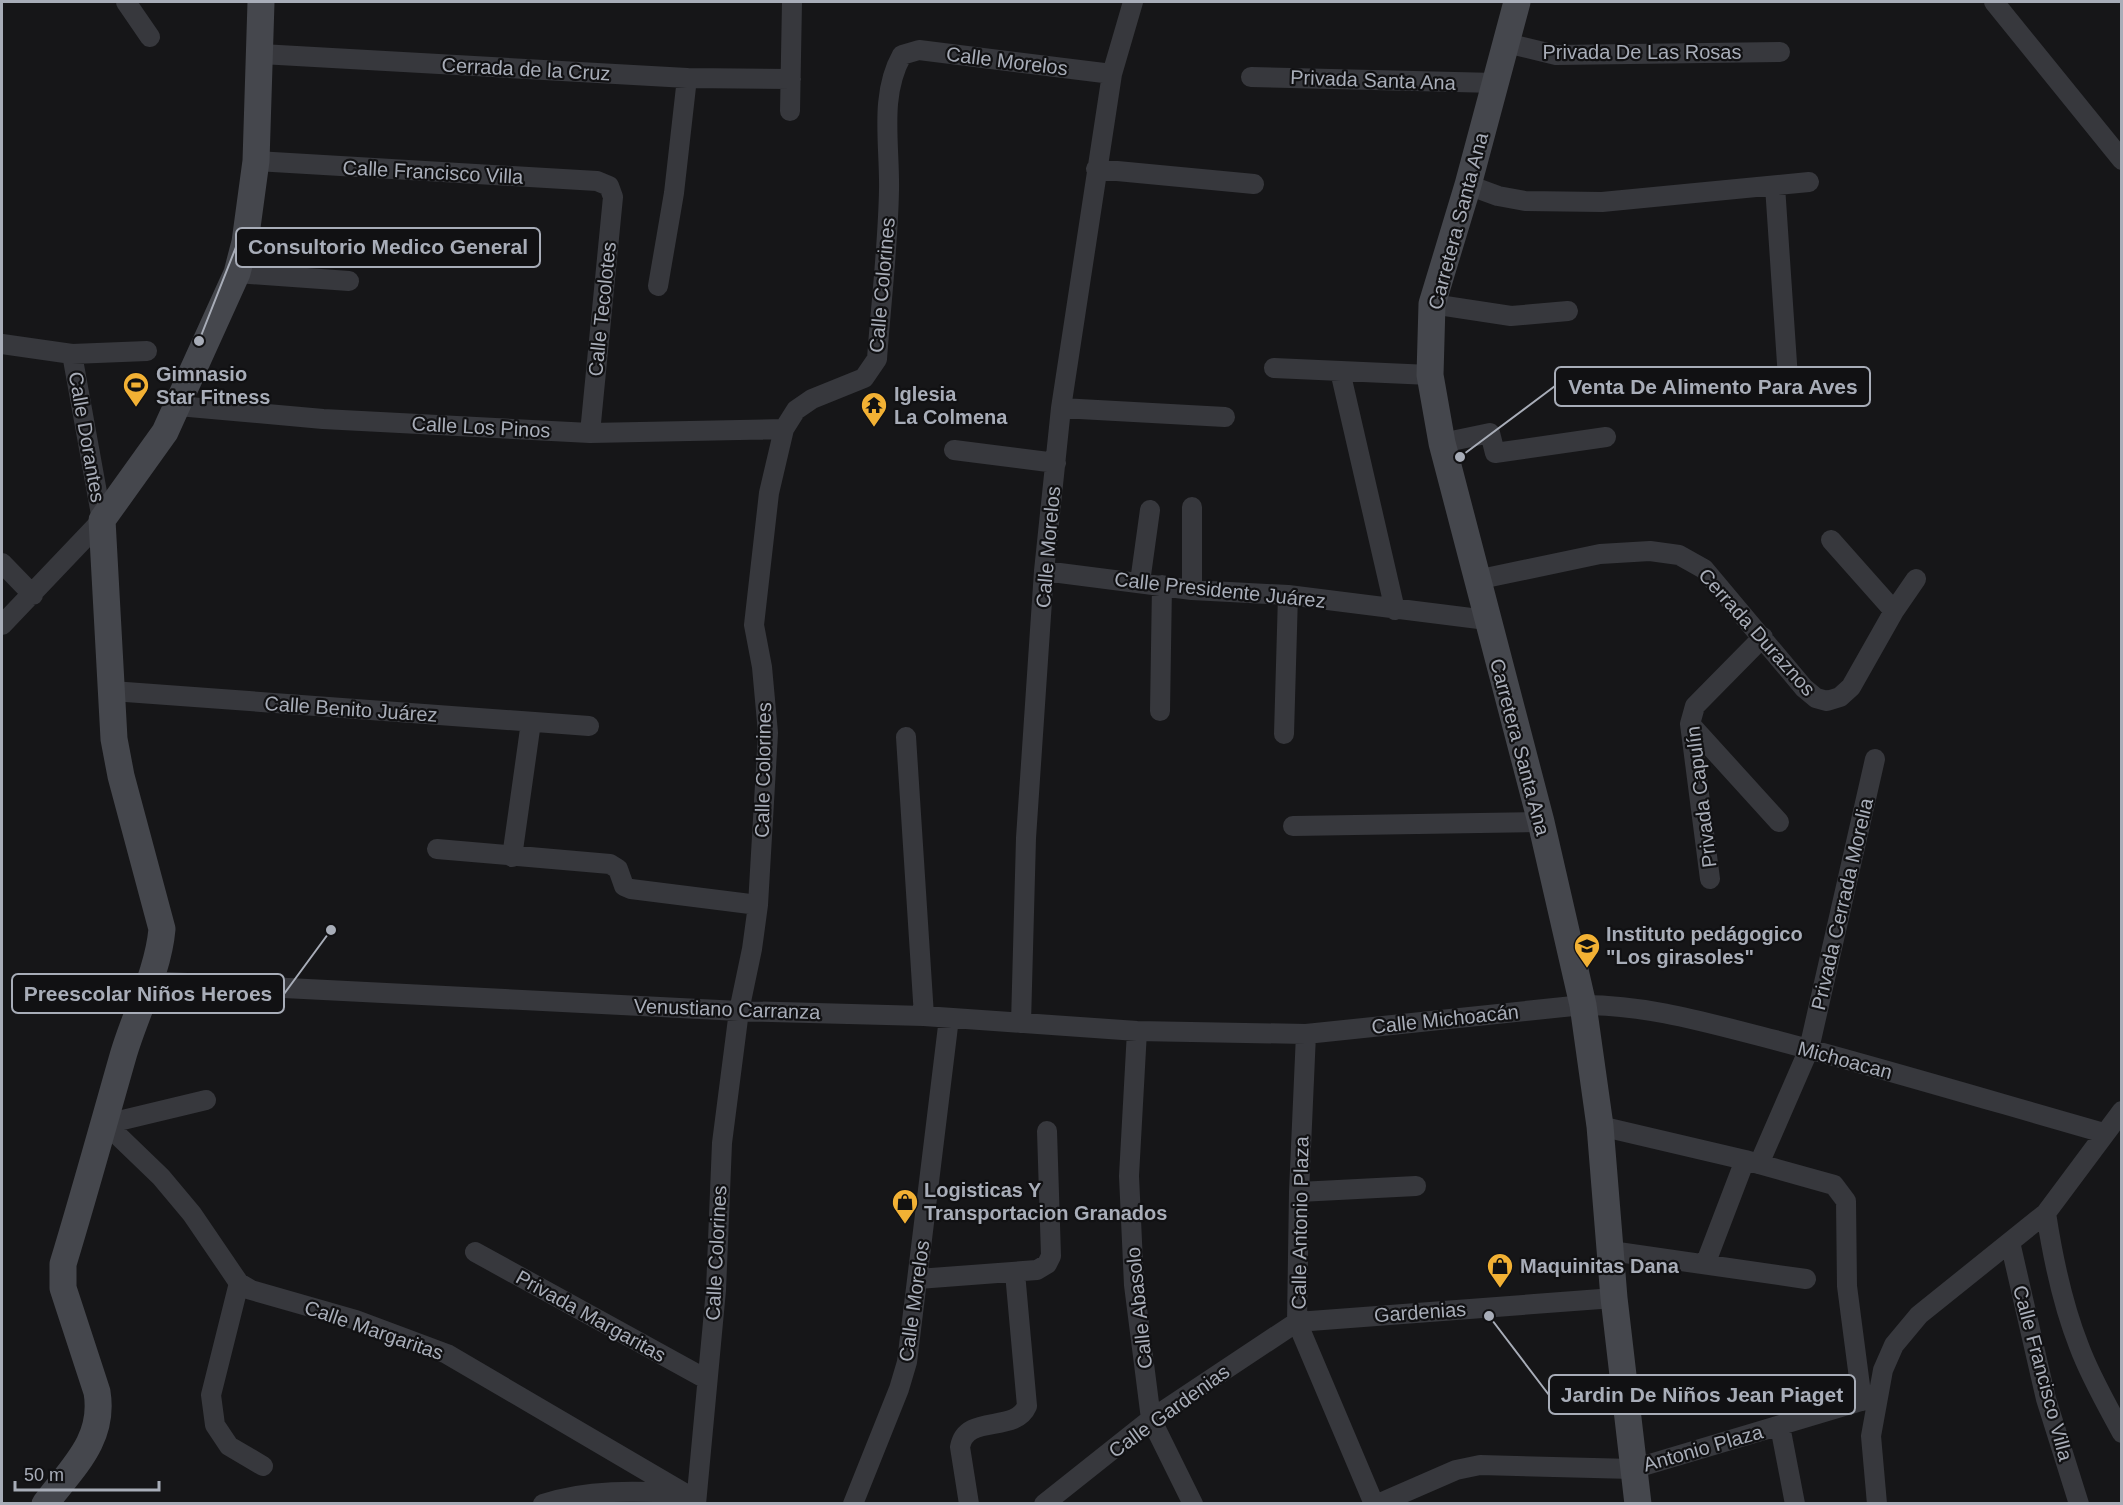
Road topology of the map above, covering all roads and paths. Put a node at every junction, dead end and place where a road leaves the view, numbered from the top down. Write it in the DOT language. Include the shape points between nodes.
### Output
graph roads {
  1 [pos="126,2"];
  2 [pos="261,2"];
  3 [pos="792,2"];
  4 [pos="1133,2"];
  5 [pos="1517,2"];
  6 [pos="1994,2"];
  7 [pos="150,37"];
  8 [pos="1506,43"];
  9 [pos="1780,52"];
  10 [pos="261,54"];
  11 [pos="902,55"];
  12 [pos="1112,74"];
  13 [pos="1251,77"];
  14 [pos="687,78"];
  15 [pos="791,79"];
  16 [pos="1496,83"];
  17 [pos="790,111"];
  18 [pos="2121,160"];
  19 [pos="256,161"];
  20 [pos="1096,170"];
  21 [pos="1809,183"];
  22 [pos="1254,184"];
  23 [pos="1468,185"];
  24 [pos="609,186"];
  25 [pos="1775,186"];
  26 [pos="237,273"];
  27 [pos="349,281"];
  28 [pos="658,286"];
  29 [pos="1432,304"];
  30 [pos="1568,311"];
  31 [pos="2,344"];
  32 [pos="147,351"];
  33 [pos="72,354"];
  34 [pos="1274,368"];
  35 [pos="1340,371"];
  36 [pos="1430,375"];
  37 [pos="1789,393"];
  38 [pos="178,406"];
  39 [pos="1061,408"];
  40 [pos="1226,417"];
  41 [pos="784,429"];
  42 [pos="590,433"];
  43 [pos="1606,437"];
  44 [pos="1442,443"];
  45 [pos="954,450"];
  46 [pos="1056,463"];
  47 [pos="1192,507"];
  48 [pos="1150,510"];
  49 [pos="102,520"];
  50 [pos="1831,540"];
  51 [pos="2,563"];
  52 [pos="1044,571"];
  53 [pos="1916,579"];
  54 [pos="1476,580"];
  55 [pos="1140,582"];
  56 [pos="1162,585"];
  57 [pos="1192,590"];
  58 [pos="33,595"];
  59 [pos="1288,595"];
  60 [pos="1395,610"];
  61 [pos="1894,611"];
  62 [pos="1487,620"];
  63 [pos="2,625"];
  64 [pos="1763,637"];
  65 [pos="112,690"];
  66 [pos="1160,711"];
  67 [pos="531,722"];
  68 [pos="1690,724"];
  69 [pos="589,726"];
  70 [pos="1284,734"];
  71 [pos="906,737"];
  72 [pos="1875,759"];
  73 [pos="1541,822"];
  74 [pos="1779,822"];
  75 [pos="1293,826"];
  76 [pos="437,849"];
  77 [pos="512,857"];
  78 [pos="1710,879"];
  79 [pos="758,905"];
  80 [pos="148,981"];
  81 [pos="1583,1005"];
  82 [pos="739,1011"];
  83 [pos="924,1016"];
  84 [pos="949,1018"];
  85 [pos="1022,1023"];
  86 [pos="1137,1031"];
  87 [pos="1306,1034"];
  88 [pos="1809,1049"];
  89 [pos="206,1100"];
  90 [pos="2121,1112"];
  91 [pos="106,1124"];
  92 [pos="1600,1126"];
  93 [pos="1047,1131"];
  94 [pos="2104,1133"];
  95 [pos="1752,1162"];
  96 [pos="1416,1186"];
  97 [pos="1299,1192"];
  98 [pos="2046,1213"];
  99 [pos="2010,1242"];
  100 [pos="1611,1251"];
  101 [pos="475,1252"];
  102 [pos="1706,1262"];
  103 [pos="1015,1272"];
  104 [pos="918,1279"];
  105 [pos="1806,1279"];
  106 [pos="239,1283"];
  107 [pos="1614,1298"];
  108 [pos="1297,1322"];
  109 [pos="706,1379"];
  110 [pos="1870,1398"];
  111 [pos="1151,1419"];
  112 [pos="1780,1426"];
  113 [pos="2121,1433"];
  114 [pos="263,1466"];
  115 [pos="1633,1469"];
  116 [pos="690,1498"];
  117 [pos="1066,1498"];
  118 [pos="45,1503"];
  119 [pos="543,1503"];
  120 [pos="853,1503"];
  121 [pos="969,1503"];
  122 [pos="1044,1503"];
  123 [pos="1193,1503"];
  124 [pos="1376,1503"];
  125 [pos="1638,1503"];
  126 [pos="1795,1503"];
  127 [pos="1877,1503"];
  128 [pos="2079,1503"];
  1 -- 7 [label="street"];
  2 -- 10 [label="street"];
  3 -- 15 [label="street"];
  4 -- 12 [label="street, Calle Morelos"];
  5 -- 8 [label="street, Carretera Santa Ana"];
  6 -- 18 [label="street"];
  8 -- 9 [label="street, Privada De Las Rosas" via="1556,55"];
  8 -- 16 [label="street, Carretera Santa Ana"];
  10 -- 14 [label="street, Cerrada de la Cruz"];
  10 -- 19 [label="street"];
  11 -- 12 [label="street, Calle Morelos" via="919,50"];
  11 -- 41 [label="street, Calle Colorines" via="892,72 888,98 889,189 878,359 864,378 812,399 796,410"];
  12 -- 20 [label="street, Calle Morelos"];
  13 -- 16 [label="street, Privada Santa Ana"];
  14 -- 15 [label="street, Cerrada de la Cruz"];
  14 -- 28 [label="street" via="675,193"];
  15 -- 17 [label="street"];
  16 -- 23 [label="street, Carretera Santa Ana"];
  19 -- 24 [label="street, Calle Francisco Villa" via="597,181"];
  19 -- 26 [label="street"];
  20 -- 22 [label="street"];
  20 -- 39 [label="street, Calle Morelos"];
  21 -- 25 [label="street"];
  23 -- 25 [label="street" via="1525,201 1580,202"];
  23 -- 29 [label="street, Carretera Santa Ana"];
  24 -- 42 [label="street, Calle Tecolotes" via="613,197"];
  25 -- 37 [label="street"];
  26 -- 27 [label="street"];
  26 -- 38 [label="street"];
  29 -- 30 [label="street" via="1511,316"];
  29 -- 36 [label="street, Carretera Santa Ana"];
  31 -- 33 [label="street, Calle Dorantes"];
  32 -- 33 [label="street"];
  33 -- 49 [label="street, Calle Dorantes"];
  34 -- 35 [label="street"];
  35 -- 36 [label="street"];
  35 -- 60 [label="street"];
  36 -- 44 [label="street, Carretera Santa Ana"];
  38 -- 42 [label="street, Calle Los Pinos" via="323,419"];
  38 -- 49 [label="street" via="165,432"];
  39 -- 40 [label="street"];
  39 -- 46 [label="street, Calle Morelos"];
  41 -- 42 [label="street, Calle Los Pinos"];
  41 -- 79 [label="street, Calle Colorines" via="769,493 754,625 768,733"];
  43 -- 44 [label="street" via="1495,453 1490,433"];
  44 -- 54 [label="street, Carretera Santa Ana"];
  45 -- 46 [label="street"];
  46 -- 52 [label="street, Calle Morelos"];
  47 -- 57 [label="street"];
  48 -- 55 [label="street"];
  49 -- 58 [label="street"];
  49 -- 65 [label="street"];
  50 -- 61 [label="street"];
  51 -- 58 [label="street"];
  52 -- 55 [label="street, Calle Presidente Juárez"];
  52 -- 85 [label="street, Calle Morelos" via="1026,838"];
  53 -- 61 [label="street"];
  54 -- 62 [label="street, Carretera Santa Ana"];
  54 -- 64 [label="street, Cerrada Duraznos" via="1600,554 1650,551 1679,555 1704,569"];
  55 -- 56 [label="street, Calle Presidente Juárez"];
  56 -- 57 [label="street, Calle Presidente Juárez"];
  56 -- 66 [label="street"];
  57 -- 59 [label="street, Calle Presidente Juárez"];
  58 -- 63 [label="street"];
  59 -- 60 [label="street, Calle Presidente Juárez"];
  59 -- 70 [label="street"];
  60 -- 62 [label="street, Calle Presidente Juárez"];
  61 -- 64 [label="street, Cerrada Duraznos" via="1851,687 1840,697 1827,701 1804,688"];
  62 -- 73 [label="street, Carretera Santa Ana"];
  64 -- 68 [label="street, Privada Capulín" via="1695,706"];
  65 -- 67 [label="street, Calle Benito Juárez"];
  65 -- 80 [label="street" via="114,739 121,776 162,929 160,952"];
  67 -- 69 [label="street, Calle Benito Juárez"];
  67 -- 77 [label="street"];
  68 -- 74 [label="street"];
  68 -- 78 [label="street, Privada Capulín"];
  71 -- 83 [label="street"];
  72 -- 88 [label="street, Privada Cerrada Morelia"];
  73 -- 75 [label="street"];
  73 -- 81 [label="street, Carretera Santa Ana"];
  76 -- 77 [label="street"];
  77 -- 79 [label="street" via="610,864 618,869 624,886 631,889"];
  79 -- 82 [label="street, Calle Colorines"];
  80 -- 82 [label="street, Venustiano Carranza"];
  80 -- 91 [label="street" via="123,1055"];
  81 -- 87 [label="street, Calle Michoacán"];
  81 -- 88 [label="street, Michoacan" via="1656,1010"];
  81 -- 92 [label="street, Carretera Santa Ana"];
  82 -- 83 [label="street, Venustiano Carranza"];
  82 -- 109 [label="street, Calle Colorines" via="722,1143 716,1290"];
  83 -- 84 [label="street, Venustiano Carranza"];
  84 -- 85 [label="street, Venustiano Carranza"];
  84 -- 104 [label="street, Calle Morelos"];
  85 -- 86 [label="street, Venustiano Carranza"];
  86 -- 87 [label="street, Venustiano Carranza"];
  86 -- 111 [label="street, Calle Abasolo" via="1130,1176 1134,1285"];
  87 -- 97 [label="street, Calle Antonio Plaza"];
  88 -- 94 [label="street, Michoacan"];
  88 -- 95 [label="street, Privada Cerrada Morelia"];
  89 -- 91 [label="street"];
  90 -- 94 [label="street"];
  91 -- 106 [label="street" via="161,1177 192,1214"];
  91 -- 118 [label="street" via="63,1264 63,1288 97,1392 98,1426"];
  92 -- 95 [label="street"];
  92 -- 100 [label="street, Carretera Santa Ana"];
  93 -- 103 [label="street" via="1052,1256 1042,1268"];
  94 -- 98 [label="street"];
  95 -- 102 [label="street, Privada Cerrada Morelia"];
  95 -- 110 [label="street" via="1834,1185 1846,1201 1847,1286"];
  96 -- 97 [label="street"];
  97 -- 108 [label="street, Calle Antonio Plaza"];
  98 -- 99 [label="street"];
  98 -- 113 [label="street" via="2053,1263 2068,1317"];
  99 -- 110 [label="street" via="1919,1316 1894,1345"];
  99 -- 128 [label="street, Calle Francisco Villa" via="2046,1399"];
  100 -- 102 [label="street"];
  100 -- 107 [label="street, Carretera Santa Ana"];
  101 -- 109 [label="street, Privada Margaritas"];
  102 -- 105 [label="street"];
  103 -- 104 [label="street"];
  103 -- 121 [label="street" via="1027,1406 1017,1418 970,1429 962,1439"];
  104 -- 120 [label="street, Calle Morelos" via="907,1362"];
  106 -- 114 [label="street" via="211,1395 215,1425 229,1446"];
  106 -- 116 [label="street, Calle Margaritas" via="447,1354"];
  107 -- 108 [label="street, Gardenias"];
  107 -- 115 [label="street, Carretera Santa Ana"];
  108 -- 111 [label="street, Calle Gardenias"];
  108 -- 124 [label="street, Calle Antonio Plaza"];
  109 -- 116 [label="street, Calle Colorines"];
  110 -- 112 [label="street, Antonio Plaza"];
  110 -- 127 [label="street"];
  111 -- 117 [label="street, Calle Gardenias"];
  111 -- 123 [label="street, Calle Abasolo"];
  112 -- 115 [label="street, Antonio Plaza"];
  112 -- 126 [label="street"];
  115 -- 124 [label="street, Antonio Plaza" via="1480,1465 1456,1470"];
  115 -- 125 [label="street, Carretera Santa Ana"];
  116 -- 119 [label="street" via="615,1492"];
  117 -- 122 [label="street, Calle Gardenias"];
}
